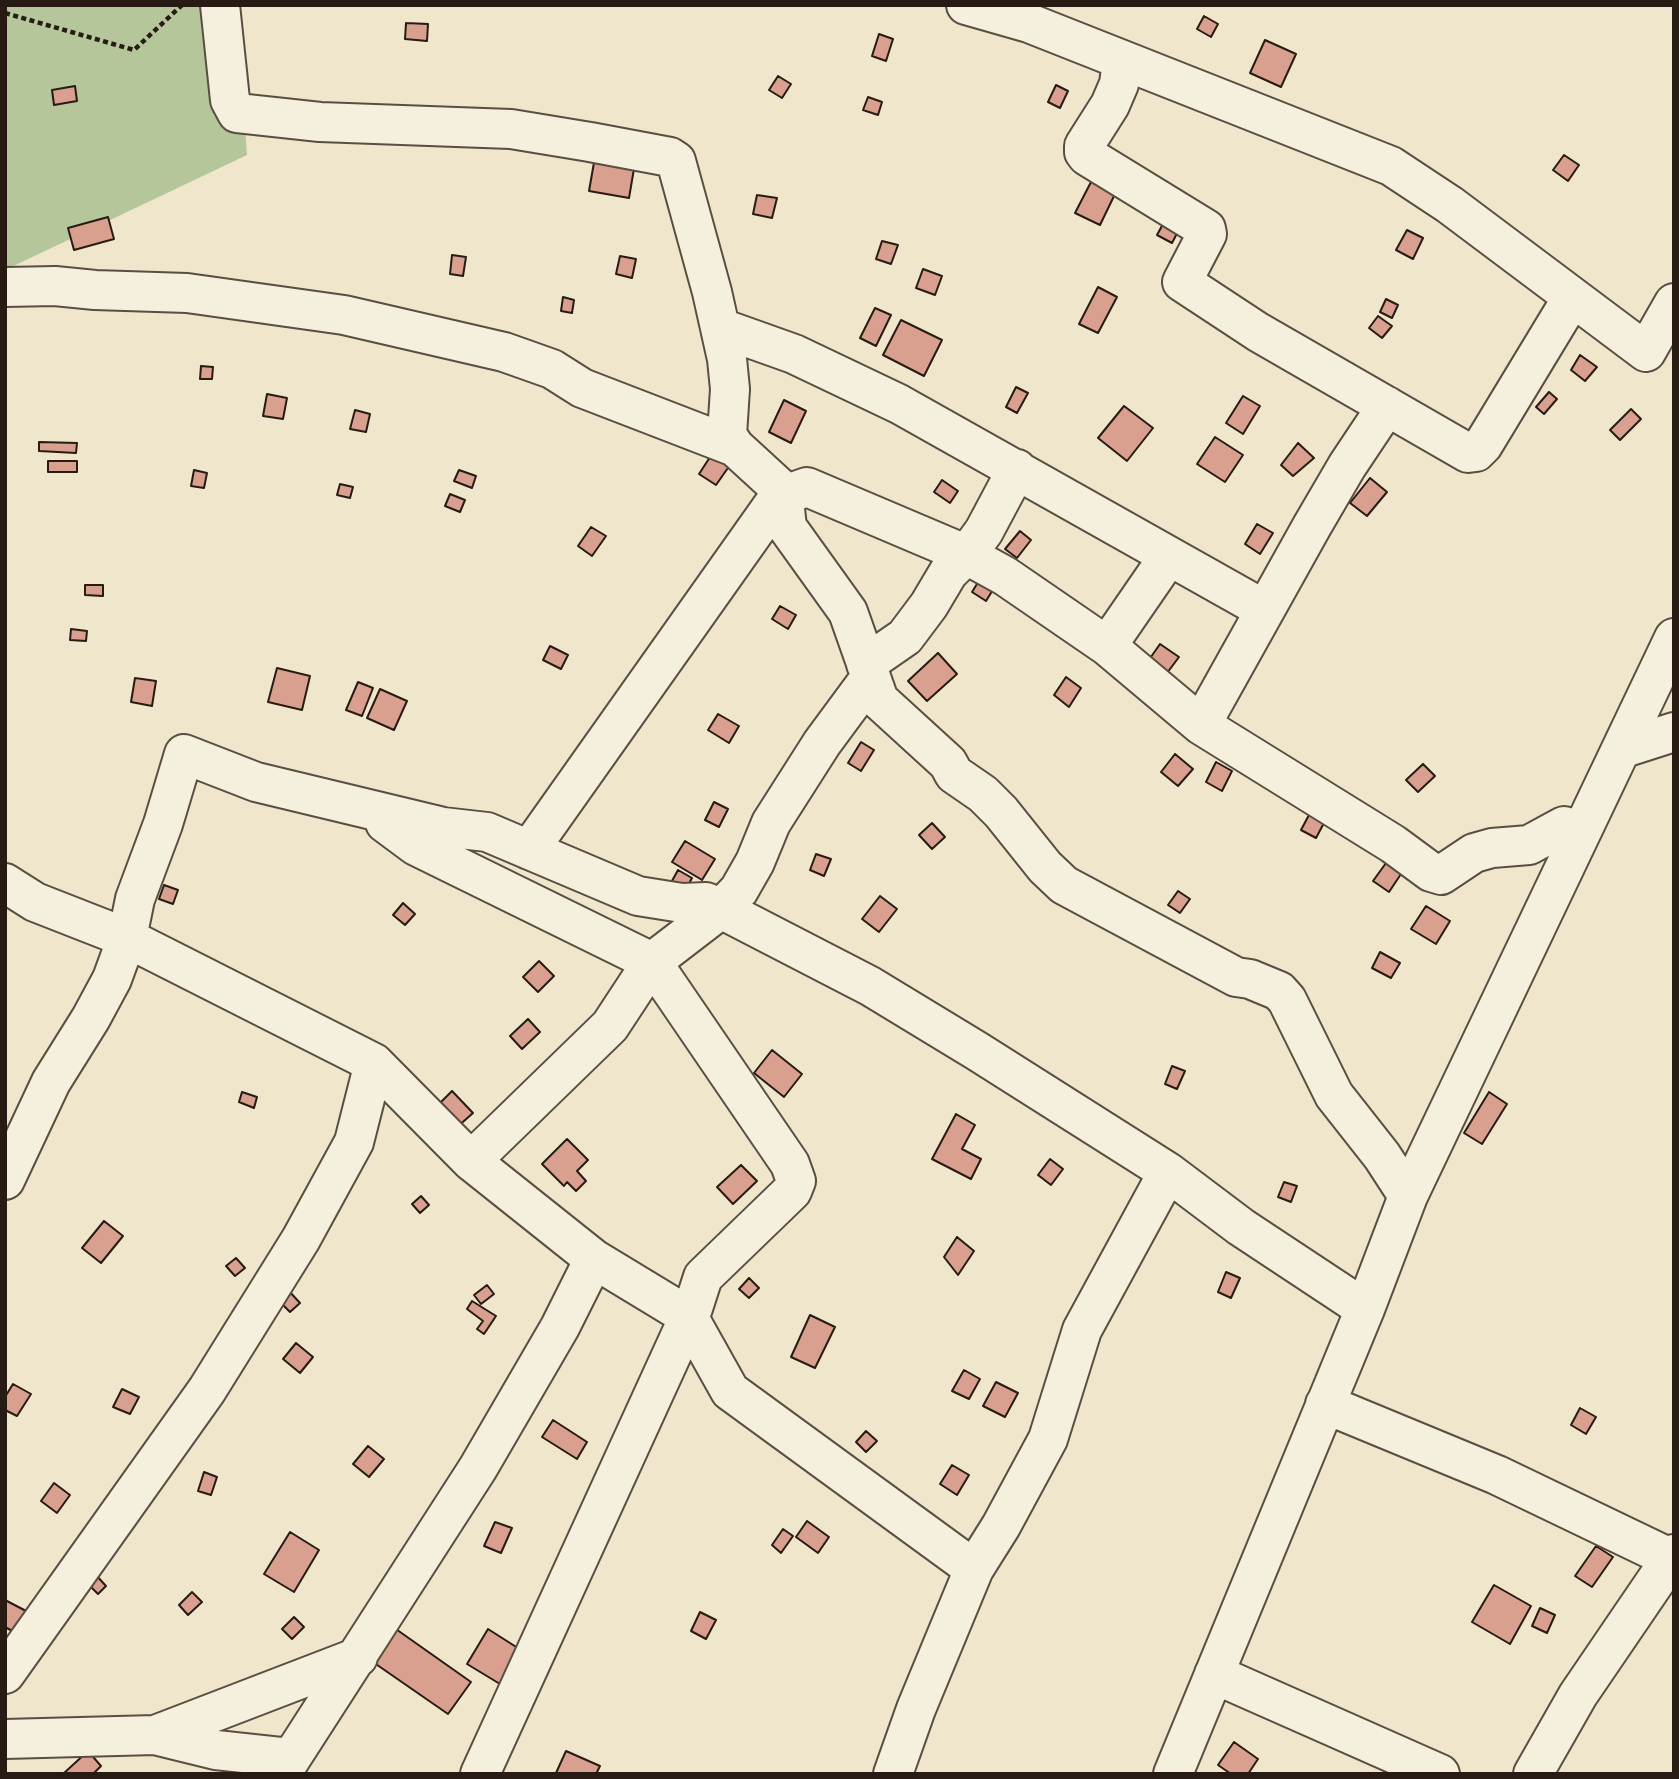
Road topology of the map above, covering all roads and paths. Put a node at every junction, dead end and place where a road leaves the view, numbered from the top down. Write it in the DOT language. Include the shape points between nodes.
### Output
graph roads {
  1 [pos="182,5"];
  2 [pos="220,5"];
  3 [pos="966,5"];
  4 [pos="5,13"];
  5 [pos="1122,60"];
  6 [pos="5,287"];
  7 [pos="1572,298"];
  8 [pos="1674,303"];
  9 [pos="721,328"];
  10 [pos="1387,406"];
  11 [pos="735,447"];
  12 [pos="1017,469"];
  13 [pos="783,491"];
  14 [pos="965,554"];
  15 [pos="1169,556"];
  16 [pos="1265,610"];
  17 [pos="1674,638"];
  18 [pos="1107,646"];
  19 [pos="868,671"];
  20 [pos="1201,725"];
  21 [pos="1674,732"];
  22 [pos="1621,749"];
  23 [pos="369,810"];
  24 [pos="1582,831"];
  25 [pos="529,850"];
  26 [pos="5,883"];
  27 [pos="721,909"];
  28 [pos="127,938"];
  29 [pos="652,962"];
  30 [pos="374,1063"];
  31 [pos="471,1161"];
  32 [pos="1168,1172"];
  33 [pos="5,1180"];
  34 [pos="1408,1196"];
  35 [pos="594,1259"];
  36 [pos="1365,1309"];
  37 [pos="688,1316"];
  38 [pos="1325,1404"];
  39 [pos="1673,1557"];
  40 [pos="974,1569"];
  41 [pos="358,1657"];
  42 [pos="5,1674"];
  43 [pos="1214,1674"];
  44 [pos="155,1735"];
  45 [pos="5,1739"];
  46 [pos="286,1766"];
  47 [pos="480,1774"];
  48 [pos="893,1774"];
  49 [pos="1173,1774"];
  50 [pos="1440,1774"];
  51 [pos="1533,1774"];
  1 -- 4 [label="path" via="134,50"];
  2 -- 9 [label="street" via="230,100 237,113 320,122 511,129 676,161"];
  3 -- 5 [label="street" via="1029,23"];
  5 -- 7 [label="street" via="1391,166"];
  5 -- 10 [label="street" via="1110,106 1084,152 1206,229 1182,282"];
  6 -- 11 [label="street" via="187,293 357,317 505,352 552,369 582,388"];
  7 -- 8 [label="street" via="1646,352"];
  7 -- 10 [label="street" via="1476,452 1468,453"];
  9 -- 11 [label="street" via="730,389 727,435"];
  9 -- 12 [label="street" via="794,354 878,394"];
  10 -- 16 [label="street" via="1347,466"];
  11 -- 13 [label="street"];
  12 -- 14 [label="street" via="985,531"];
  12 -- 15 [label="street"];
  13 -- 14 [label="street" via="815,489"];
  13 -- 19 [label="street" via="787,527 848,612"];
  13 -- 25 [label="street"];
  14 -- 18 [label="street"];
  14 -- 19 [label="street" via="905,637"];
  15 -- 16 [label="street"];
  15 -- 18 [label="street"];
  16 -- 20 [label="street"];
  17 -- 22 [label="street"];
  18 -- 20 [label="street"];
  19 -- 27 [label="street" via="771,823 739,890"];
  19 -- 34 [label="street" via="880,700 948,763 954,774 1001,812 1064,885 1236,977 1279,991 1334,1095"];
  20 -- 24 [label="street" via="1441,875 1474,853 1529,845 1564,826"];
  21 -- 22 [label="street"];
  22 -- 24 [label="street"];
  23 -- 25 [label="street" via="443,827 476,829"];
  23 -- 28 [label="street" via="256,782 184,754 135,899"];
  23 -- 29 [label="street" via="416,846"];
  24 -- 34 [label="street"];
  25 -- 27 [label="street" via="638,896 706,902"];
  26 -- 28 [label="street" via="35,902"];
  27 -- 29 [label="street"];
  27 -- 32 [label="street" via="870,986"];
  28 -- 30 [label="street"];
  28 -- 33 [label="street" via="92,1018 51,1082"];
  29 -- 31 [label="street" via="610,1026"];
  29 -- 37 [label="street" via="790,1164 796,1181 792,1191 703,1277"];
  30 -- 31 [label="street"];
  30 -- 42 [label="street" via="354,1142 301,1239 207,1390"];
  31 -- 35 [label="street"];
  32 -- 36 [label="street"];
  32 -- 40 [label="street" via="1082,1330 1048,1439"];
  34 -- 36 [label="street"];
  35 -- 37 [label="street"];
  35 -- 41 [label="street" via="478,1468"];
  36 -- 38 [label="street"];
  37 -- 40 [label="street" via="730,1391"];
  37 -- 47 [label="street"];
  38 -- 39 [label="street" via="1497,1475"];
  38 -- 43 [label="street"];
  39 -- 51 [label="street" via="1578,1695"];
  40 -- 48 [label="street"];
  41 -- 44 [label="street"];
  41 -- 46 [label="street"];
  43 -- 49 [label="street"];
  43 -- 50 [label="street"];
  44 -- 45 [label="street"];
  44 -- 46 [label="street"];
}
